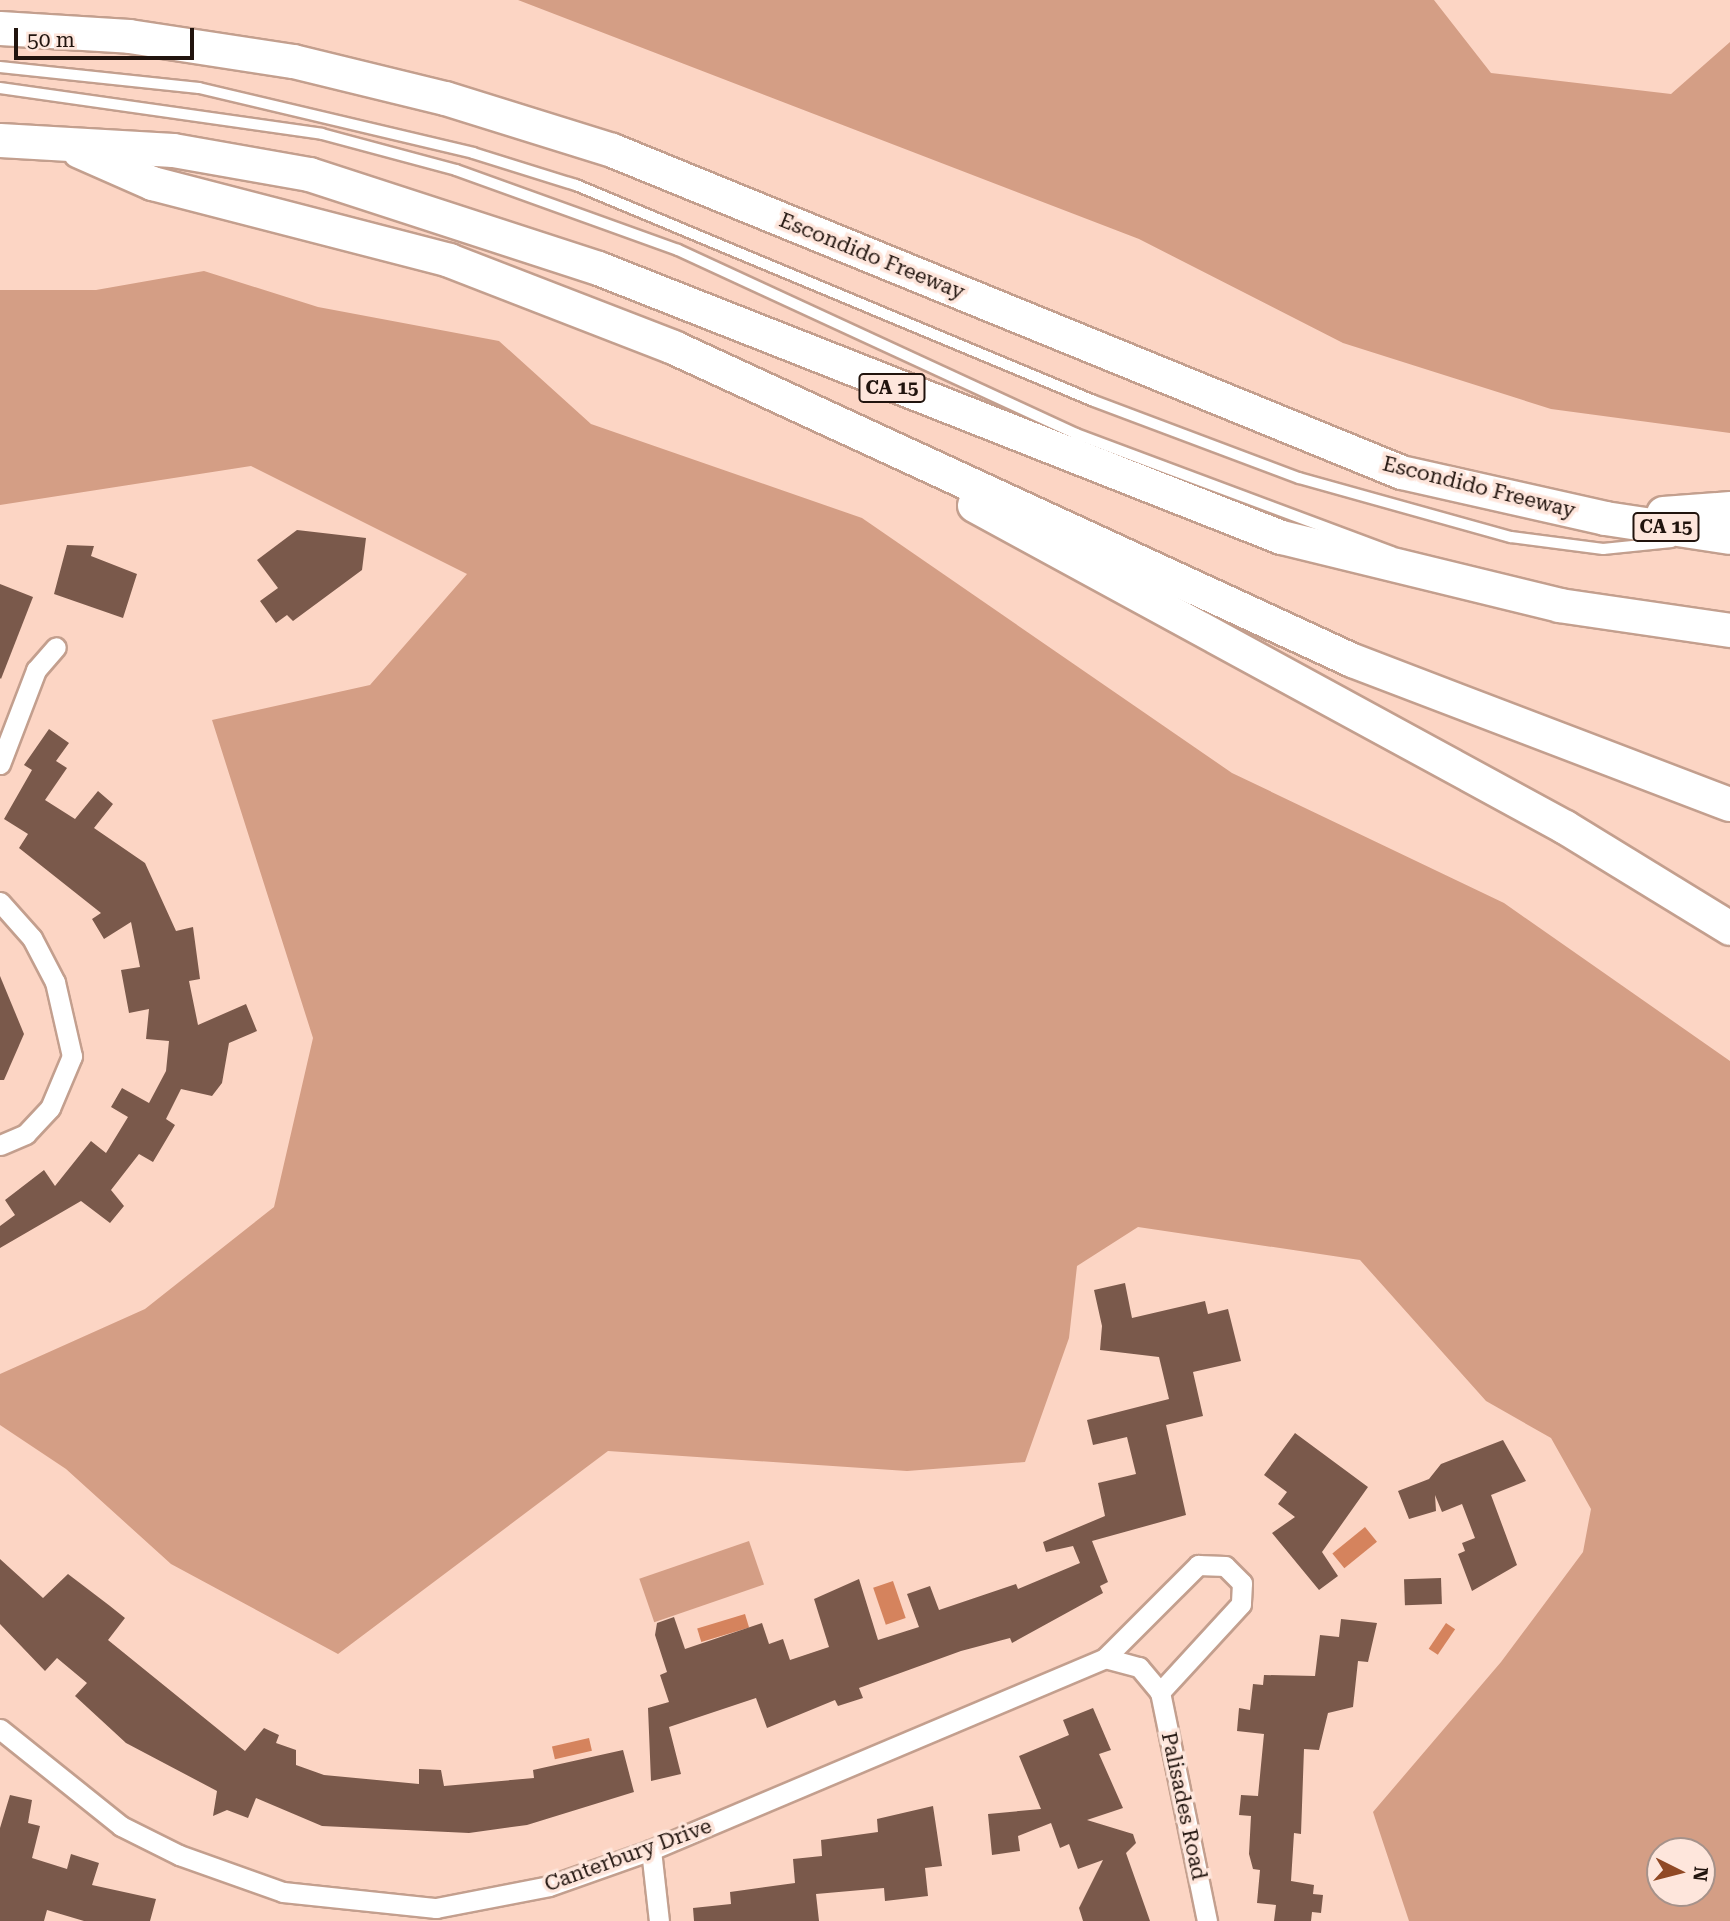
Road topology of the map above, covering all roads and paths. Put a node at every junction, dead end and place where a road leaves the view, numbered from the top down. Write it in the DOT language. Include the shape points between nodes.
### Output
graph roads {
  1 [pos="0,28"];
  2 [pos="0,67"];
  3 [pos="0,88"];
  4 [pos="0,140"];
  5 [pos="57,142"];
  6 [pos="879,442"];
  7 [pos="1729,528"];
  8 [pos="1418,573"];
  9 [pos="1730,630"];
  10 [pos="56,647"];
  11 [pos="0,764"];
  12 [pos="1671,786"];
  13 [pos="1730,804"];
  14 [pos="1730,818"];
  15 [pos="0,902"];
  16 [pos="1730,928"];
  17 [pos="0,1145"];
  18 [pos="1105,1658"];
  19 [pos="1160,1692"];
  20 [pos="0,1729"];
  21 [pos="651,1850"];
  22 [pos="659,1921"];
  23 [pos="1207,1921"];
  1 -- 7 [label="highway, Escondido Freeway / CA 15" via="128,36 293,61 445,98 612,150 1401,472 1605,518"];
  2 -- 7 [label="lane" via="199,88 473,153 681,227 1142,419 1403,509 1511,537 1603,549"];
  3 -- 8 [label="lane" via="322,134 568,207 678,250 1076,433 1282,515 1383,545"];
  4 -- 5 [label="highway, CA 15"];
  5 -- 6 [label="highway" via="152,183 449,260 673,347"];
  5 -- 8 [label="highway, CA 15" via="173,150 309,174 598,268 1281,537"];
  6 -- 12 [label="highway" via="1352,660"];
  6 -- 16 [label="highway" via="958,496 1566,827"];
  8 -- 9 [label="highway, CA 15" via="1559,605"];
  10 -- 11 [label="street" via="36,670"];
  12 -- 13 [label="highway"];
  12 -- 14 [label="highway"];
  15 -- 17 [label="street" via="32,938 69,1022 66,1081 26,1134"];
  18 -- 19 [label="street" via="1139,1667"];
  18 -- 19 [label="street" via="1198,1566 1225,1566 1242,1583 1241,1604"];
  18 -- 21 [label="street, Canterbury Drive"];
  19 -- 23 [label="street, Palisades Road"];
  20 -- 21 [label="street, Canterbury Drive" via="121,1826 179,1855 283,1892 436,1908 549,1886"];
  21 -- 22 [label="street"];
}
